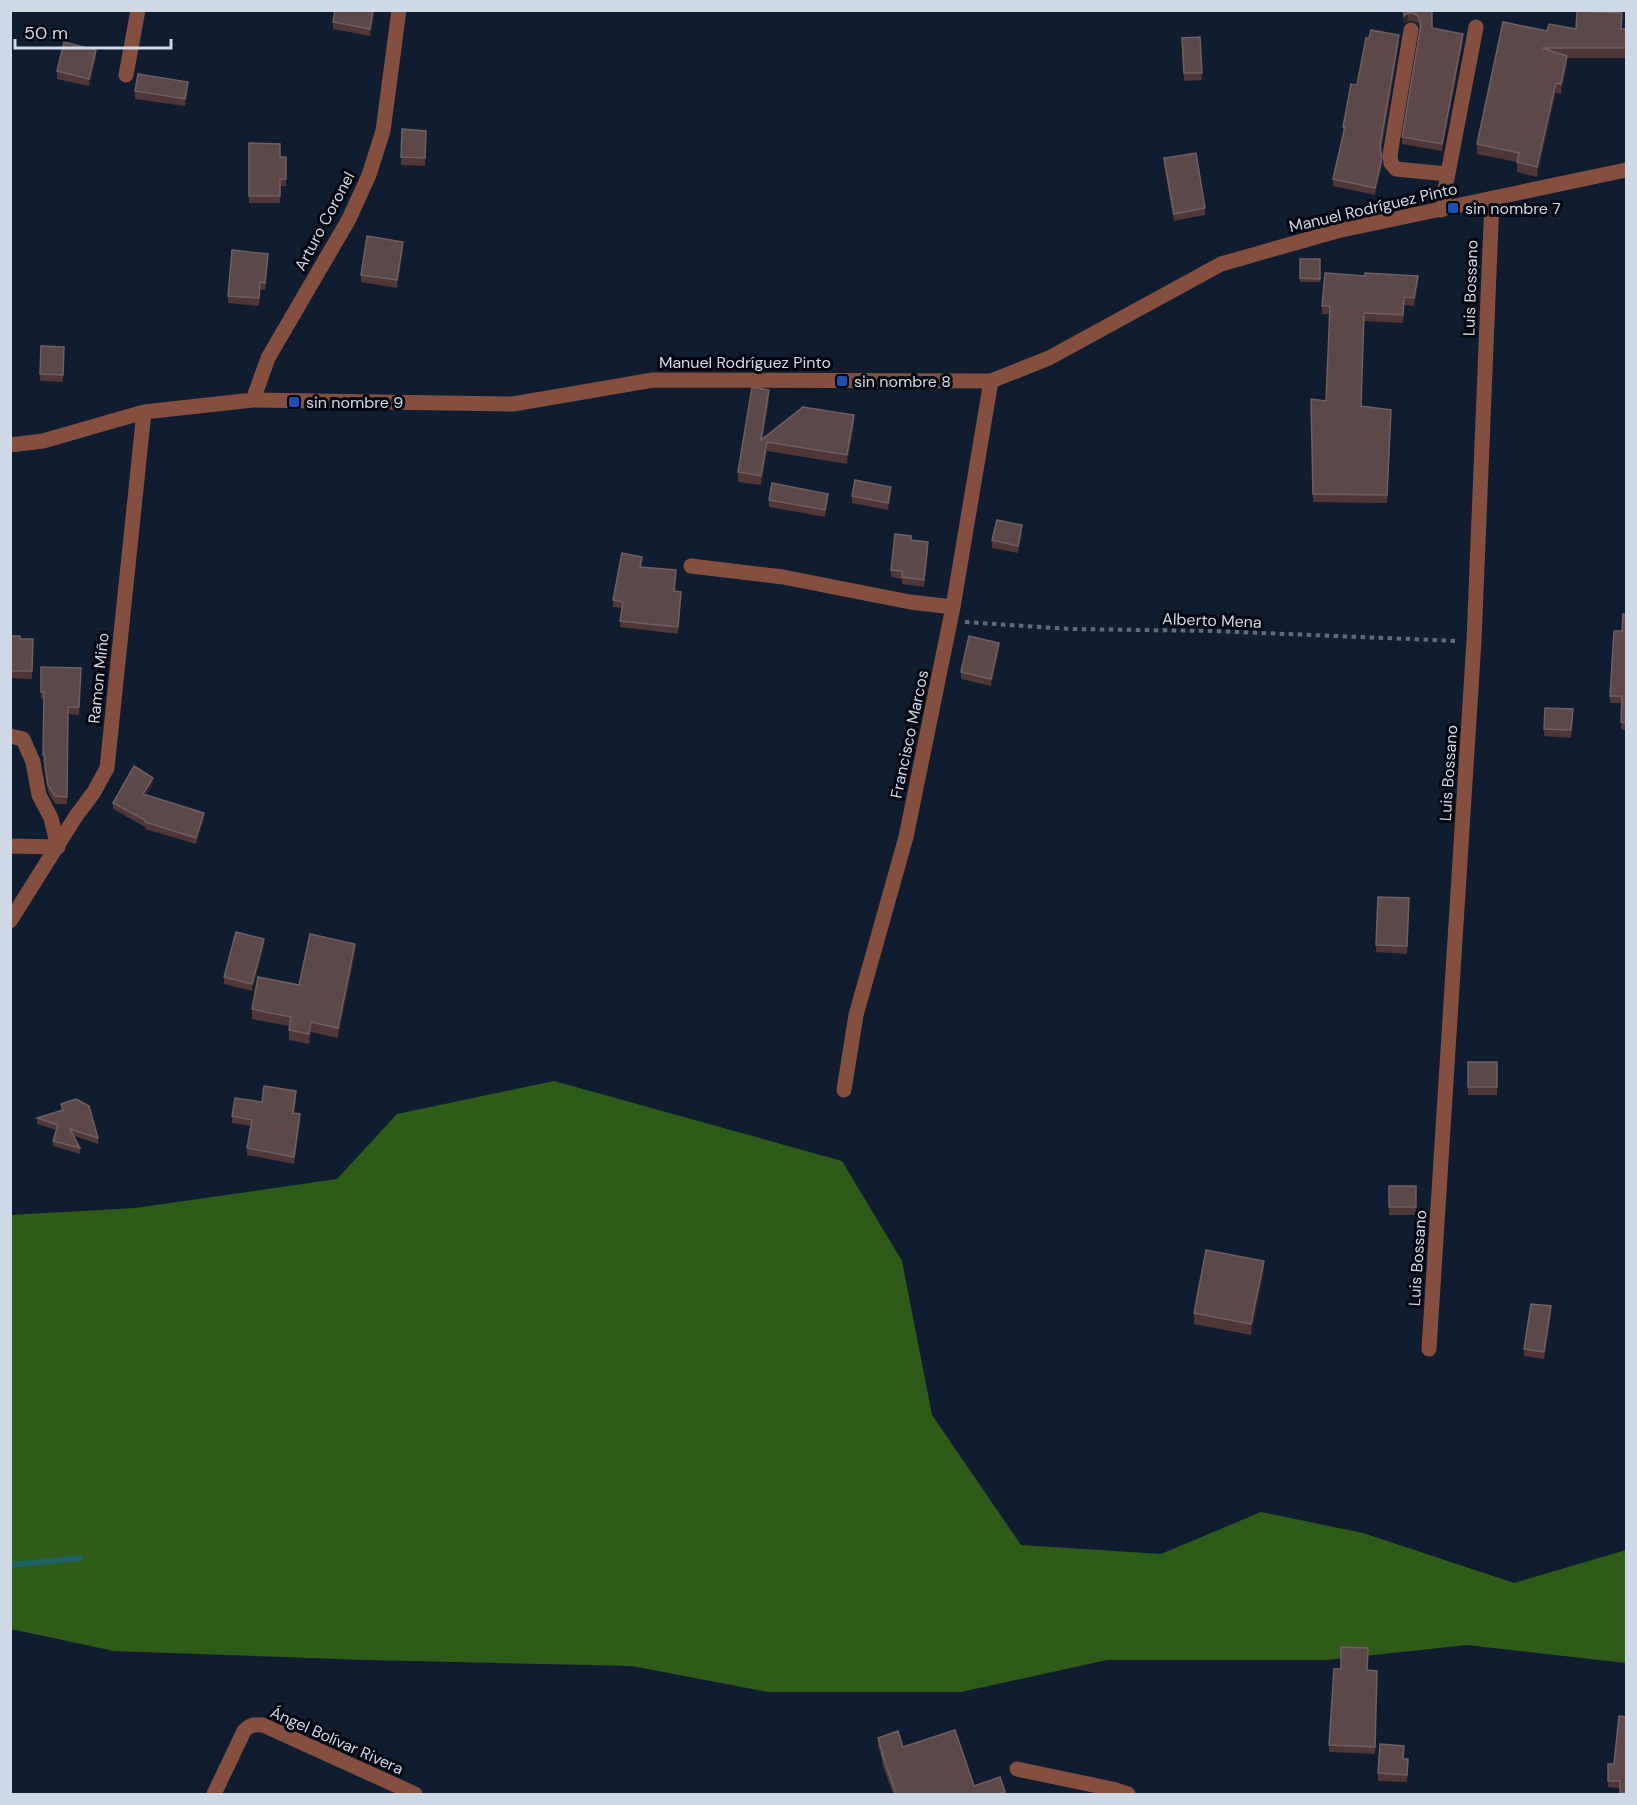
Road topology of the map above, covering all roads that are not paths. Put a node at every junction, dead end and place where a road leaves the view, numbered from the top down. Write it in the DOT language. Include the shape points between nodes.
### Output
graph roads {
  1 [pos="138,10"];
  2 [pos="399,10"];
  3 [pos="1476,27"];
  4 [pos="1411,30"];
  5 [pos="126,75"];
  6 [pos="1626,170"];
  7 [pos="1447,174"];
  8 [pos="1492,199"];
  9 [pos="1442,210"];
  10 [pos="991,381"];
  11 [pos="252,400"];
  12 [pos="144,412"];
  13 [pos="10,445"];
  14 [pos="690,566"];
  15 [pos="951,614"];
  16 [pos="10,736"];
  17 [pos="10,846"];
  18 [pos="58,847"];
  19 [pos="10,921"];
  20 [pos="844,1090"];
  21 [pos="1429,1349"];
  22 [pos="1017,1769"];
  23 [pos="214,1794"];
  24 [pos="414,1794"];
  25 [pos="1128,1794"];
  1 -- 5 [label="street"];
  2 -- 11 [label="street, Arturo Coronel" via="383,130 369,175 349,219 268,357"];
  3 -- 7 [label="street"];
  4 -- 7 [label="street" via="1391,163 1396,169"];
  6 -- 8 [label="street, Manuel Rodríguez Pinto"];
  7 -- 9 [label="street"];
  8 -- 9 [label="street, Manuel Rodríguez Pinto"];
  8 -- 21 [label="street, Luis Bossano" via="1474,641"];
  9 -- 10 [label="street, Manuel Rodríguez Pinto" via="1337,231 1221,264 1048,358"];
  10 -- 11 [label="street, Manuel Rodríguez Pinto" via="653,380 513,404"];
  10 -- 15 [label="street, Francisco Marcos"];
  11 -- 12 [label="street, Manuel Rodríguez Pinto"];
  12 -- 13 [label="street, Manuel Rodríguez Pinto" via="43,441"];
  12 -- 18 [label="street, Ramon Miño" via="107,768"];
  14 -- 15 [label="street" via="783,577"];
  15 -- 20 [label="street, Francisco Marcos" via="906,837 856,1015"];
  16 -- 18 [label="street" via="23,739 33,762 39,795 51,818"];
  17 -- 18 [label="street"];
  18 -- 19 [label="street, Ramon Miño"];
  22 -- 25 [label="street"];
  23 -- 24 [label="street, Ángel Bolívar Rivera" via="244,1731 255,1724"];
}
